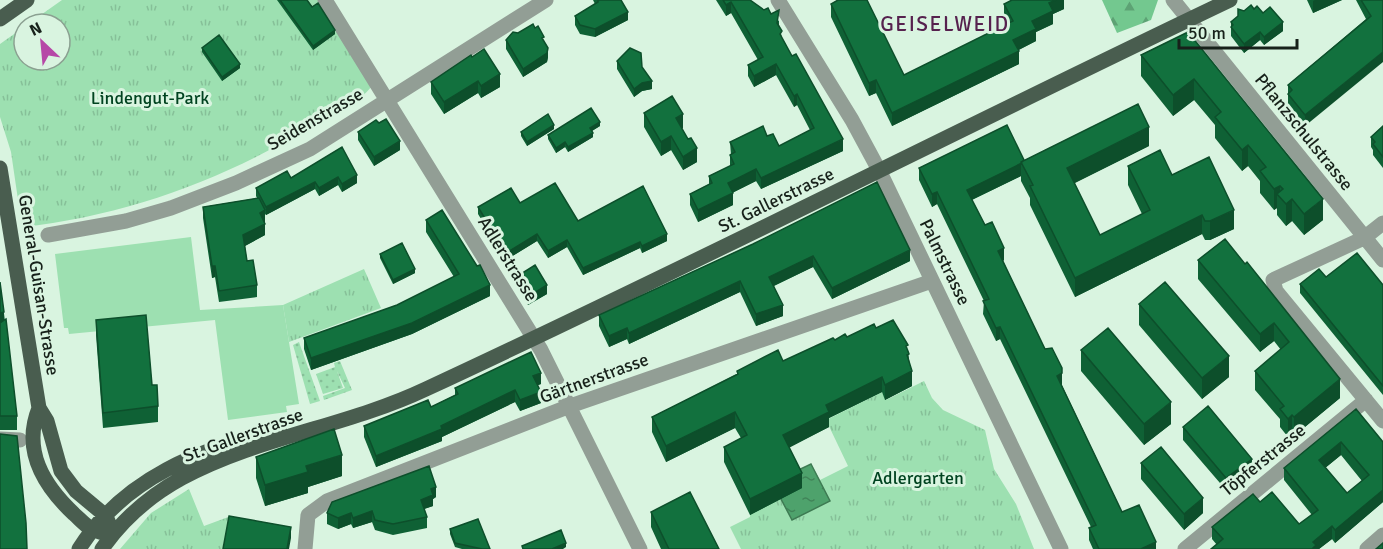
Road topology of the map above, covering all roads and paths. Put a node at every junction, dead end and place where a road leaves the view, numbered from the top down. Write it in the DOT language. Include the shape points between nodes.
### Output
graph roads {
  1 [pos="27,0"];
  2 [pos="325,0"];
  3 [pos="546,0"];
  4 [pos="778,0"];
  5 [pos="1173,0"];
  6 [pos="1230,0"];
  7 [pos="0,19"];
  8 [pos="1188,20"];
  9 [pos="387,100"];
  10 [pos="0,168"];
  11 [pos="880,172"];
  12 [pos="1383,223"];
  13 [pos="48,235"];
  14 [pos="1364,238"];
  15 [pos="1383,260"];
  16 [pos="932,281"];
  17 [pos="534,338"];
  18 [pos="1366,400"];
  19 [pos="570,406"];
  20 [pos="39,408"];
  21 [pos="1383,421"];
  22 [pos="333,423"];
  23 [pos="0,439"];
  24 [pos="20,440"];
  25 [pos="106,516"];
  26 [pos="92,530"];
  27 [pos="113,534"];
  28 [pos="1383,535"];
  29 [pos="79,549"];
  30 [pos="102,549"];
  31 [pos="305,549"];
  32 [pos="640,549"];
  33 [pos="1061,549"];
  34 [pos="1185,549"];
  35 [pos="1366,549"];
  1 -- 7 [label="main road"];
  2 -- 9 [label="street, Adlerstrasse"];
  3 -- 9 [label="street, Seidenstrasse"];
  4 -- 11 [label="street, Palmstrasse"];
  5 -- 8 [label="street, Pflanzschulstrasse"];
  6 -- 8 [label="main road, St. Gallerstrasse"];
  8 -- 11 [label="main road, St. Gallerstrasse"];
  8 -- 14 [label="street, Pflanzschulstrasse"];
  9 -- 13 [label="street, Seidenstrasse" via="310,149 236,183 126,221"];
  9 -- 17 [label="street, Adlerstrasse"];
  10 -- 20 [label="main road, General-Guisan-Strasse"];
  11 -- 16 [label="street, Palmstrasse"];
  11 -- 17 [label="main road, St. Gallerstrasse"];
  12 -- 14 [label="street"];
  14 -- 15 [label="street, Pflanzschulstrasse"];
  14 -- 18 [label="street" via="1274,280 1276,291"];
  16 -- 19 [label="street, Gärtnerstrasse"];
  16 -- 33 [label="street, Palmstrasse"];
  17 -- 19 [label="street, Adlerstrasse"];
  17 -- 22 [label="main road, St. Gallerstrasse" via="422,392"];
  18 -- 21 [label="street"];
  18 -- 34 [label="street, Töpferstrasse"];
  19 -- 31 [label="street, Gärtnerstrasse" via="327,501 309,515"];
  19 -- 32 [label="street, Adlerstrasse"];
  20 -- 25 [label="main road, General-Guisan-Strasse" via="47,421 61,471"];
  20 -- 26 [label="main road, General-Guisan-Strasse" via="32,425 34,453 41,474 65,505"];
  22 -- 25 [label="main road, St. Gallerstrasse" via="208,450 146,482"];
  22 -- 27 [label="main road, St. Gallerstrasse" via="232,457 181,479 141,507"];
  23 -- 24 [label="street"];
  25 -- 26 [label="main road"];
  25 -- 27 [label="main road, General-Guisan-Strasse"];
  26 -- 27 [label="main road"];
  26 -- 29 [label="main road"];
  27 -- 30 [label="main road"];
  28 -- 35 [label="street"];
}
